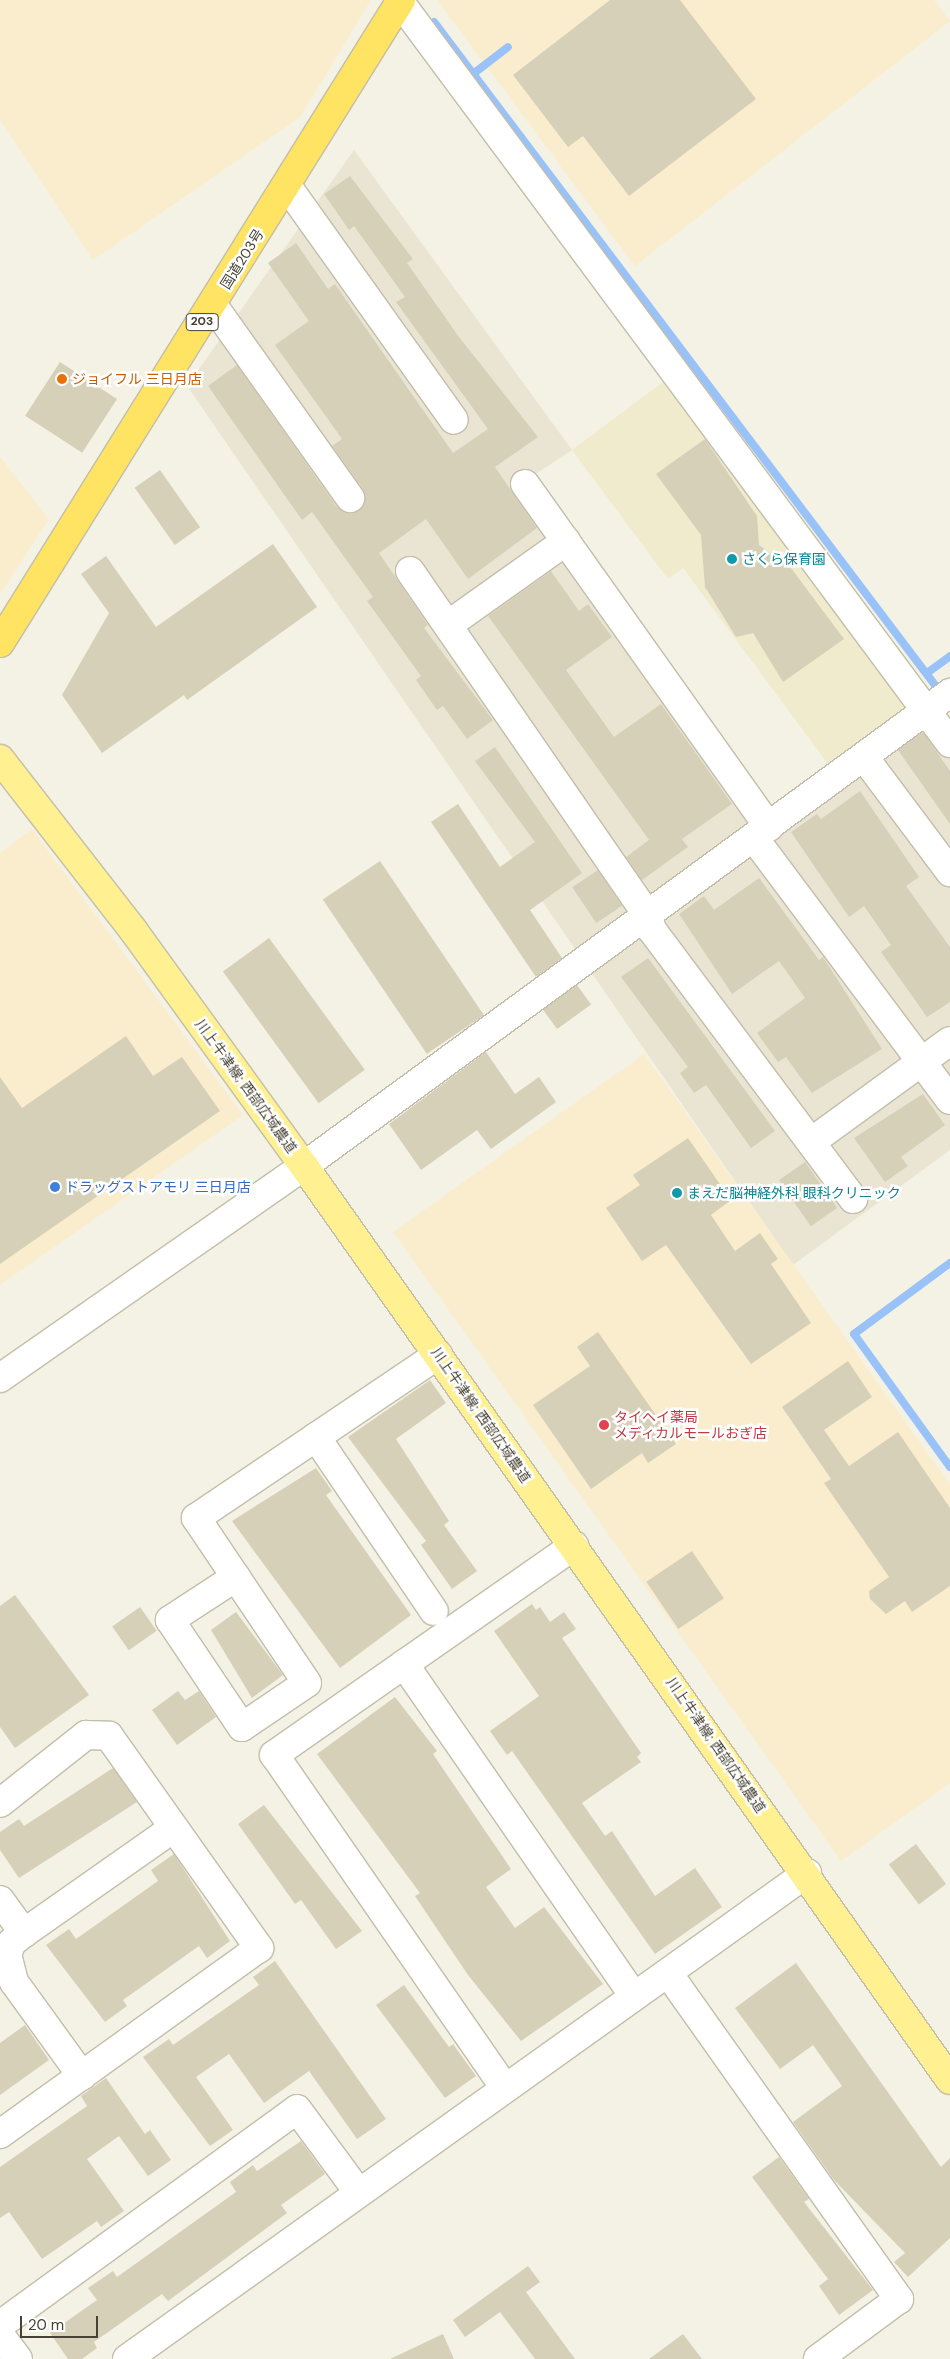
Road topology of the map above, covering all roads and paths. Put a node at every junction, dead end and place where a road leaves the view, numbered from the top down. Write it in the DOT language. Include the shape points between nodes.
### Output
graph roads {
  1 [pos="400,1"];
  2 [pos="287,186"];
  3 [pos="213,305"];
  4 [pos="454,420"];
  5 [pos="525,484"];
  6 [pos="350,498"];
  7 [pos="566,541"];
  8 [pos="410,570"];
  9 [pos="448,625"];
  10 [pos="0,643"];
  11 [pos="950,693"];
  12 [pos="926,711"];
  13 [pos="950,743"];
  14 [pos="864,757"];
  15 [pos="0,759"];
  16 [pos="762,832"];
  17 [pos="950,872"];
  18 [pos="648,916"];
  19 [pos="950,1041"];
  20 [pos="921,1062"];
  21 [pos="950,1100"];
  22 [pos="811,1142"];
  23 [pos="304,1166"];
  24 [pos="853,1199"];
  25 [pos="438,1355"];
  26 [pos="0,1378"];
  27 [pos="316,1437"];
  28 [pos="574,1546"];
  29 [pos="236,1576"];
  30 [pos="434,1612"];
  31 [pos="404,1664"];
  32 [pos="0,1803"];
  33 [pos="172,1829"];
  34 [pos="807,1873"];
  35 [pos="0,1900"];
  36 [pos="24,1933"];
  37 [pos="668,1973"];
  38 [pos="634,1996"];
  39 [pos="82,2076"];
  40 [pos="950,2080"];
  41 [pos="505,2088"];
  42 [pos="0,2134"];
  43 [pos="359,2193"];
  44 [pos="0,2325"];
  45 [pos="0,2335"];
  46 [pos="18,2359"];
  47 [pos="127,2359"];
  48 [pos="818,2359"];
  1 -- 2 [label="highway, 国道203号 / 203"];
  1 -- 12 [label="street"];
  2 -- 3 [label="highway, 国道203号 / 203"];
  2 -- 4 [label="street"];
  3 -- 6 [label="street"];
  3 -- 10 [label="highway, 国道203号 / 203"];
  5 -- 7 [label="street"];
  7 -- 9 [label="street"];
  7 -- 16 [label="street"];
  8 -- 9 [label="street"];
  9 -- 18 [label="street"];
  11 -- 12 [label="street"];
  12 -- 13 [label="street"];
  12 -- 14 [label="street"];
  14 -- 16 [label="street"];
  14 -- 17 [label="street"];
  15 -- 23 [label="main road, 川上牛津線; 西部広域農道" via="133,930"];
  16 -- 18 [label="street"];
  16 -- 20 [label="street"];
  18 -- 22 [label="street" via="652,930"];
  18 -- 23 [label="street"];
  19 -- 20 [label="street"];
  20 -- 21 [label="street"];
  20 -- 22 [label="street"];
  22 -- 24 [label="street"];
  23 -- 25 [label="main road, 川上牛津線; 西部広域農道"];
  23 -- 26 [label="street"];
  25 -- 27 [label="street"];
  25 -- 28 [label="main road, 川上牛津線; 西部広域農道"];
  27 -- 29 [label="street" via="196,1518"];
  27 -- 30 [label="street"];
  28 -- 31 [label="street"];
  28 -- 34 [label="main road, 川上牛津線; 西部広域農道"];
  29 -- 29 [label="street" via="307,1683 242,1727 170,1620"];
  31 -- 38 [label="street"];
  31 -- 41 [label="street" via="274,1755"];
  32 -- 33 [label="street" via="86,1735 109,1736"];
  33 -- 36 [label="street"];
  33 -- 39 [label="street" via="259,1948"];
  34 -- 37 [label="street"];
  34 -- 40 [label="main road, 川上牛津線; 西部広域農道"];
  35 -- 36 [label="street"];
  36 -- 39 [label="street" via="12,1942 7,1967"];
  37 -- 38 [label="street"];
  37 -- 48 [label="street" via="899,2299"];
  38 -- 41 [label="street"];
  39 -- 42 [label="street"];
  41 -- 43 [label="street"];
  43 -- 44 [label="street" via="297,2109"];
  43 -- 47 [label="street"];
  45 -- 46 [label="street"];
}
